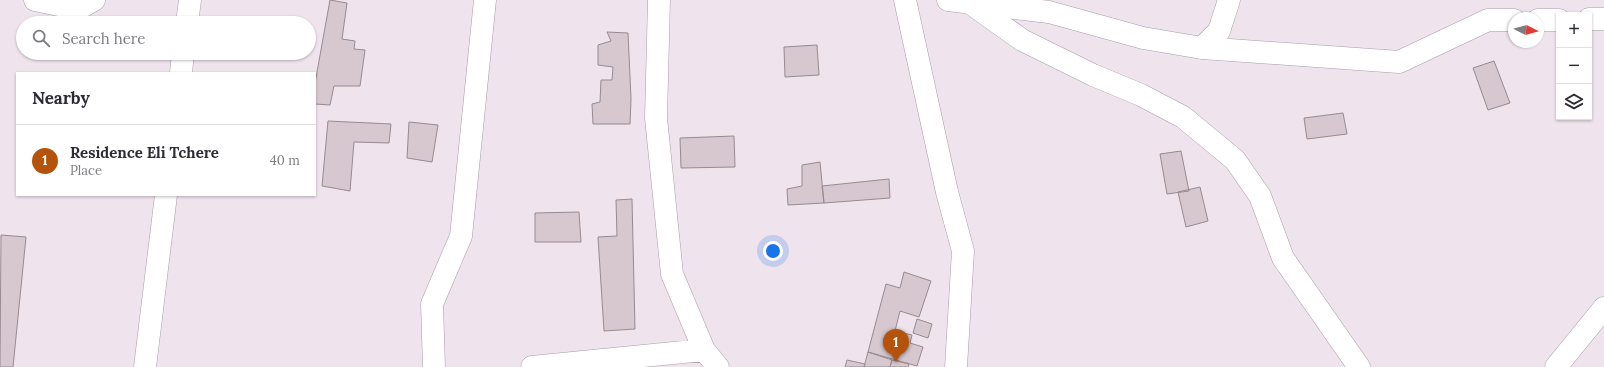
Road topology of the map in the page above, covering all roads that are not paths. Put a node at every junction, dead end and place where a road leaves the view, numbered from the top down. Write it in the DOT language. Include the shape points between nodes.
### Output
graph roads {
  1 [pos="35,0"];
  2 [pos="94,0"];
  3 [pos="190,0"];
  4 [pos="485,0"];
  5 [pos="659,0"];
  6 [pos="904,0"];
  7 [pos="948,0"];
  8 [pos="1229,0"];
  9 [pos="970,3"];
  10 [pos="188,16"];
  11 [pos="1592,19"];
  12 [pos="1604,19"];
  13 [pos="1508,20"];
  14 [pos="1544,20"];
  15 [pos="1556,20"];
  16 [pos="1202,48"];
  17 [pos="182,60"];
  18 [pos="181,72"];
  19 [pos="166,196"];
  20 [pos="1604,308"];
  21 [pos="704,350"];
  22 [pos="145,367"];
  23 [pos="434,367"];
  24 [pos="532,367"];
  25 [pos="718,367"];
  26 [pos="956,367"];
  27 [pos="1359,367"];
  28 [pos="1556,367"];
  1 -- 2 [label="street" via="78,9"];
  3 -- 10 [label="street"];
  4 -- 23 [label="street" via="461,236 432,304"];
  5 -- 21 [label="street" via="656,118 672,274"];
  6 -- 26 [label="street" via="947,192 963,250"];
  7 -- 9 [label="street"];
  8 -- 16 [label="street" via="1219,31"];
  9 -- 16 [label="street" via="1049,12 1143,38"];
  9 -- 27 [label="street" via="1022,40 1183,117 1235,160 1260,196 1283,258"];
  11 -- 12 [label="street"];
  13 -- 16 [label="street" via="1488,20 1399,62"];
  14 -- 15 [label="street"];
  17 -- 18 [label="street"];
  19 -- 22 [label="street"];
  20 -- 28 [label="street"];
  21 -- 24 [label="street"];
  21 -- 25 [label="street"];
}
